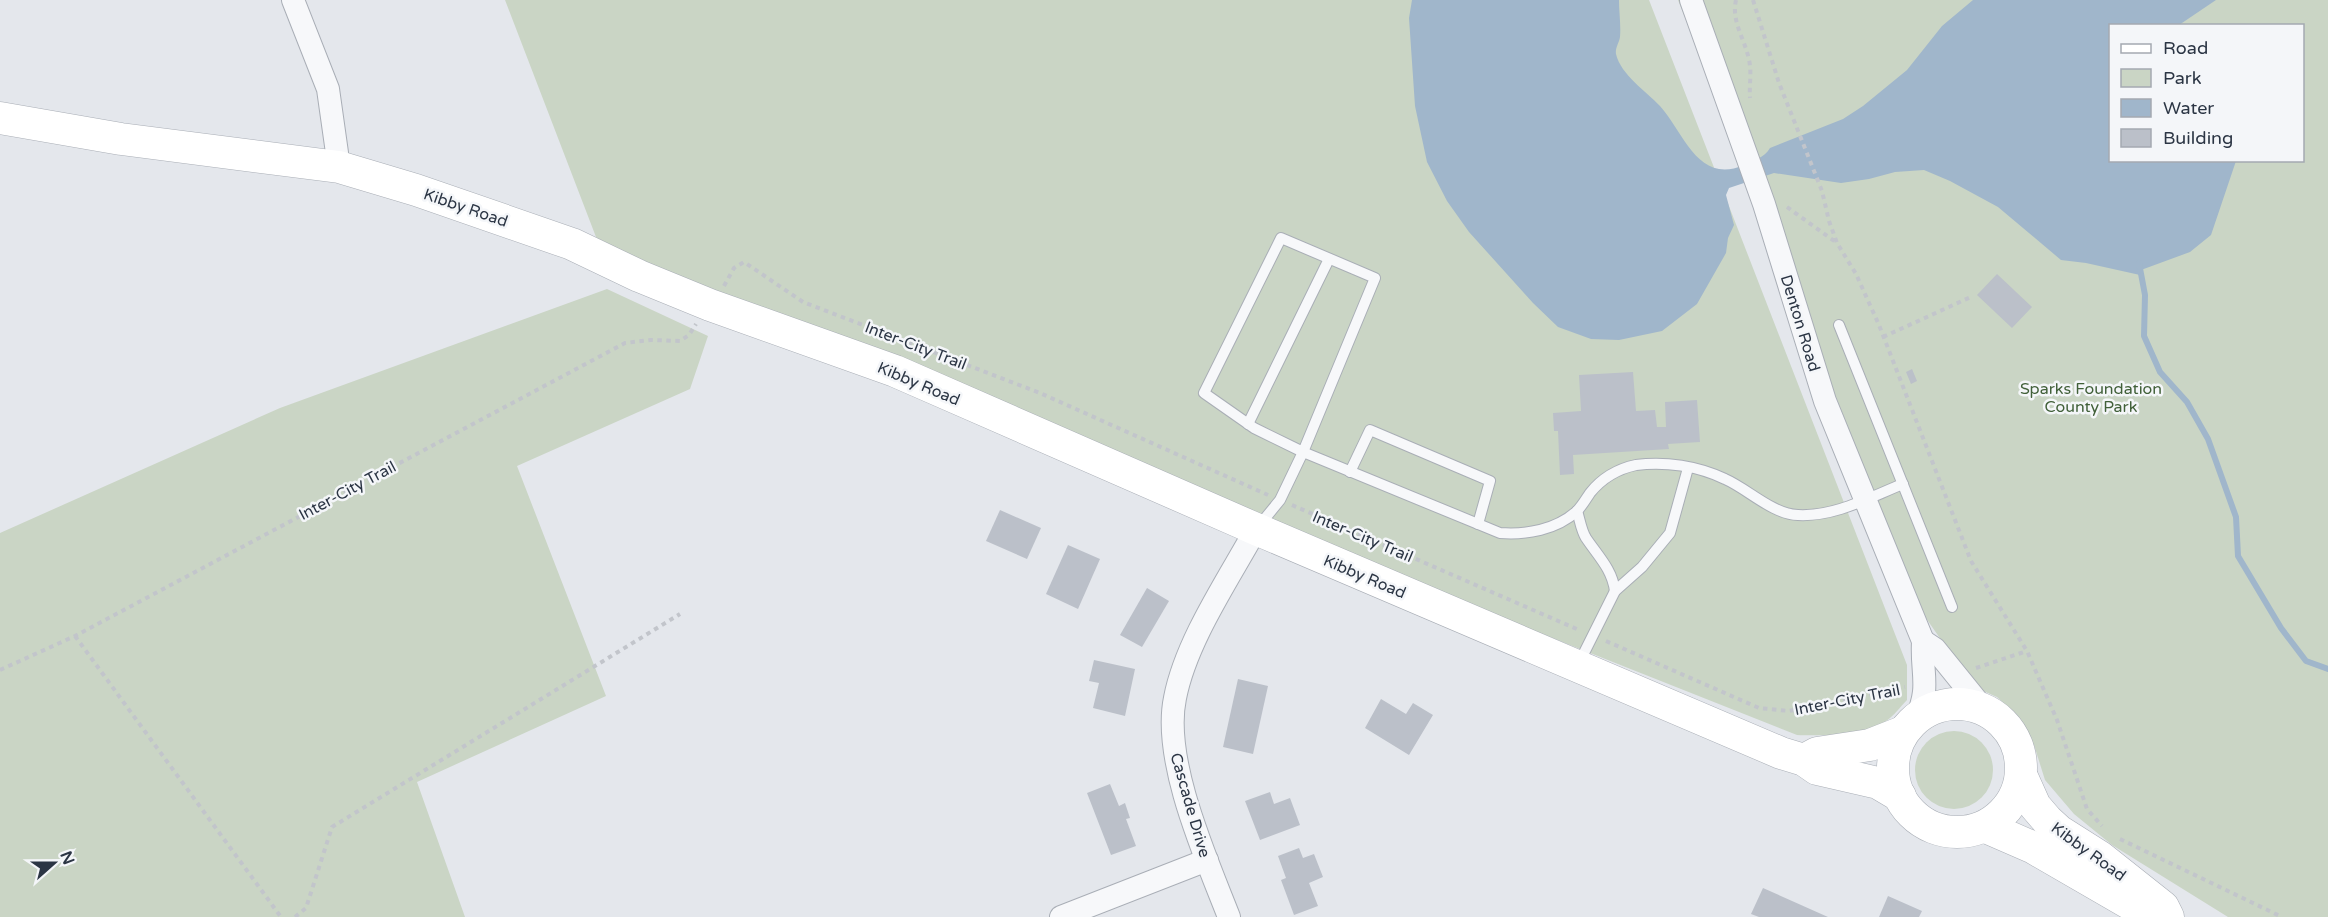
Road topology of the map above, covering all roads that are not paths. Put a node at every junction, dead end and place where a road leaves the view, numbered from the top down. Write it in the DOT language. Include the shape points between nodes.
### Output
graph roads {
  1 [pos="293,0"];
  2 [pos="1691,0"];
  3 [pos="0,118"];
  4 [pos="339,167"];
  5 [pos="1329,259"];
  6 [pos="1839,325"];
  7 [pos="1248,424"];
  8 [pos="1303,452"];
  9 [pos="1688,468"];
  10 [pos="1350,472"];
  11 [pos="1903,484"];
  12 [pos="1865,499"];
  13 [pos="1577,511"];
  14 [pos="1478,524"];
  15 [pos="1256,529"];
  16 [pos="1615,591"];
  17 [pos="1952,607"];
  18 [pos="1923,641"];
  19 [pos="1577,668"];
  20 [pos="1986,712"];
  21 [pos="1909,725"];
  22 [pos="1804,760"];
  23 [pos="2022,777"];
  24 [pos="1900,796"];
  25 [pos="1986,827"];
  26 [pos="1207,860"];
  27 [pos="1061,917"];
  28 [pos="1229,917"];
  29 [pos="2153,917"];
  30 [pos="2168,917"];
  1 -- 4 [label="street" via="328,88"];
  2 -- 12 [label="street, Denton Road" via="1738,132 1772,201 1825,400"];
  3 -- 4 [label="main road, Kibby Road" via="121,139"];
  4 -- 15 [label="main road, Kibby Road" via="572,244 710,305 895,371"];
  5 -- 7 [label="lane"];
  5 -- 7 [label="lane" via="1281,238 1204,393"];
  5 -- 8 [label="lane" via="1375,278"];
  6 -- 11 [label="lane"];
  7 -- 8 [label="lane"];
  8 -- 10 [label="lane"];
  8 -- 15 [label="lane" via="1280,500"];
  9 -- 12 [label="lane" via="1724,478 1767,504 1797,515 1832,512"];
  9 -- 13 [label="lane" via="1666,464 1616,470"];
  9 -- 16 [label="lane" via="1670,533 1642,567"];
  10 -- 14 [label="lane"];
  10 -- 14 [label="lane" via="1370,430 1490,482"];
  11 -- 12 [label="lane"];
  11 -- 17 [label="lane"];
  12 -- 18 [label="street, Denton Road"];
  13 -- 14 [label="lane" via="1552,526 1522,535 1500,533"];
  13 -- 16 [label="lane" via="1584,536 1613,578"];
  15 -- 19 [label="main road, Kibby Road"];
  15 -- 26 [label="street, Cascade Drive" via="1191,648 1175,699 1173,749"];
  16 -- 19 [label="lane"];
  18 -- 20 [label="street, Denton Road" via="1935,649"];
  18 -- 21 [label="street, Denton Road" via="1924,702"];
  19 -- 22 [label="main road, Kibby Road"];
  20 -- 21 [label="main road" via="1974,707 1944,706"];
  20 -- 23 [label="main road" via="1999,721 2017,744"];
  21 -- 22 [label="main road" via="1870,745 1817,753"];
  21 -- 24 [label="main road" via="1897,745 1893,765"];
  22 -- 24 [label="main road, Kibby Road" via="1817,769 1878,783"];
  23 -- 25 [label="main road" via="2010,805"];
  23 -- 30 [label="main road, Kibby Road" via="2035,806 2047,820 2163,907"];
  24 -- 25 [label="main road" via="1911,813 1927,824 1949,830"];
  25 -- 29 [label="main road, Kibby Road" via="2032,848"];
  26 -- 27 [label="street"];
  26 -- 28 [label="street, Cascade Drive"];
}
